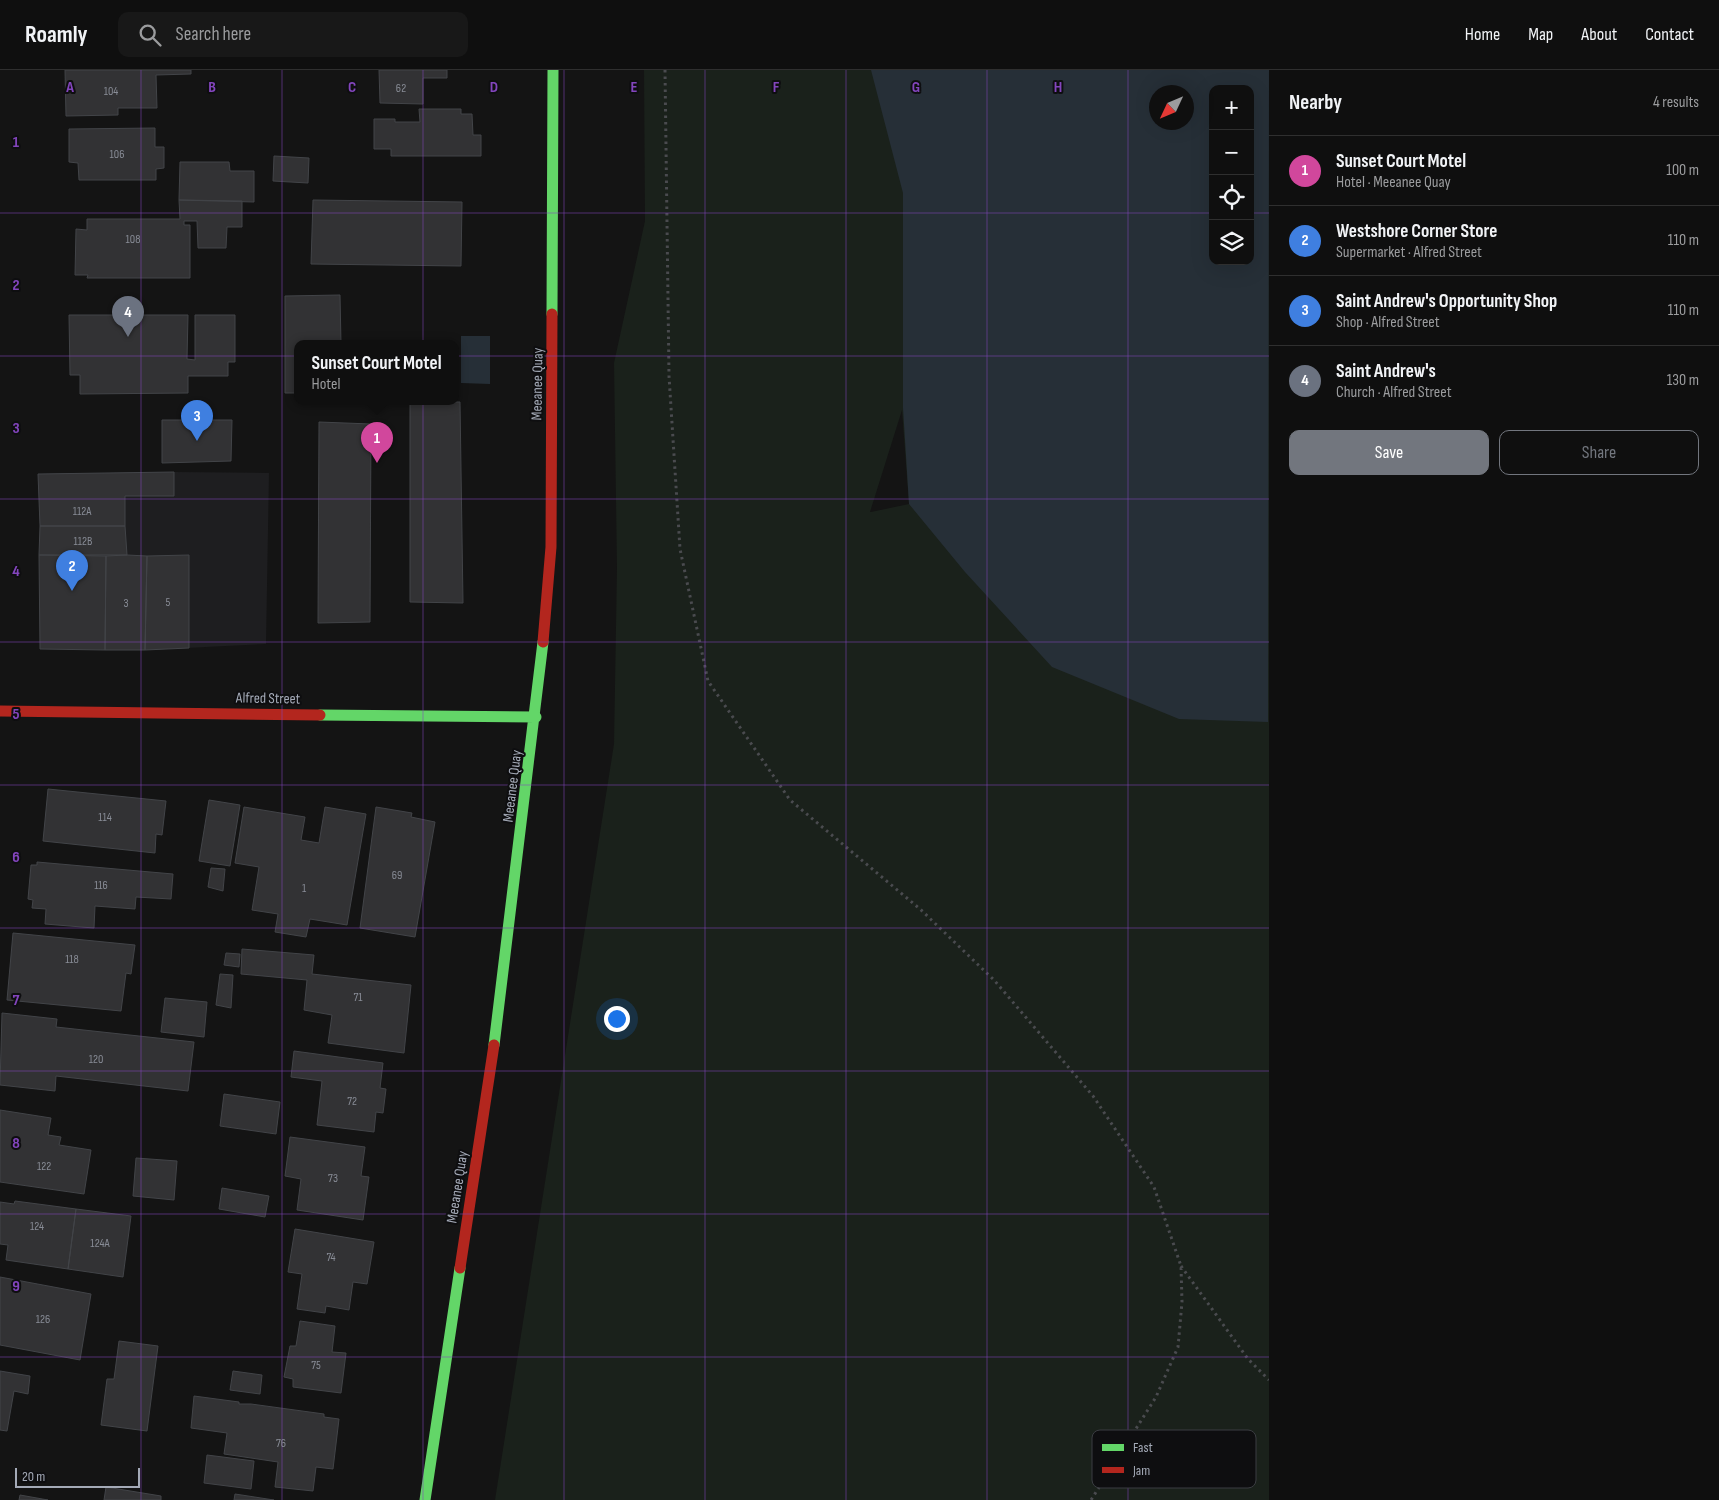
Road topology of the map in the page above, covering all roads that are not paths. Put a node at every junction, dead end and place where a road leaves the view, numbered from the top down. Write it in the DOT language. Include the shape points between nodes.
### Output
graph roads {
  1 [pos="552,70"];
  2 [pos="0,711"];
  3 [pos="536,717"];
  4 [pos="425,1500"];
  1 -- 3 [label="main road, Meeanee Quay" via="551,547"];
  2 -- 3 [label="main road, Alfred Street"];
  3 -- 4 [label="main road, Meeanee Quay" via="494,1043"];
}
